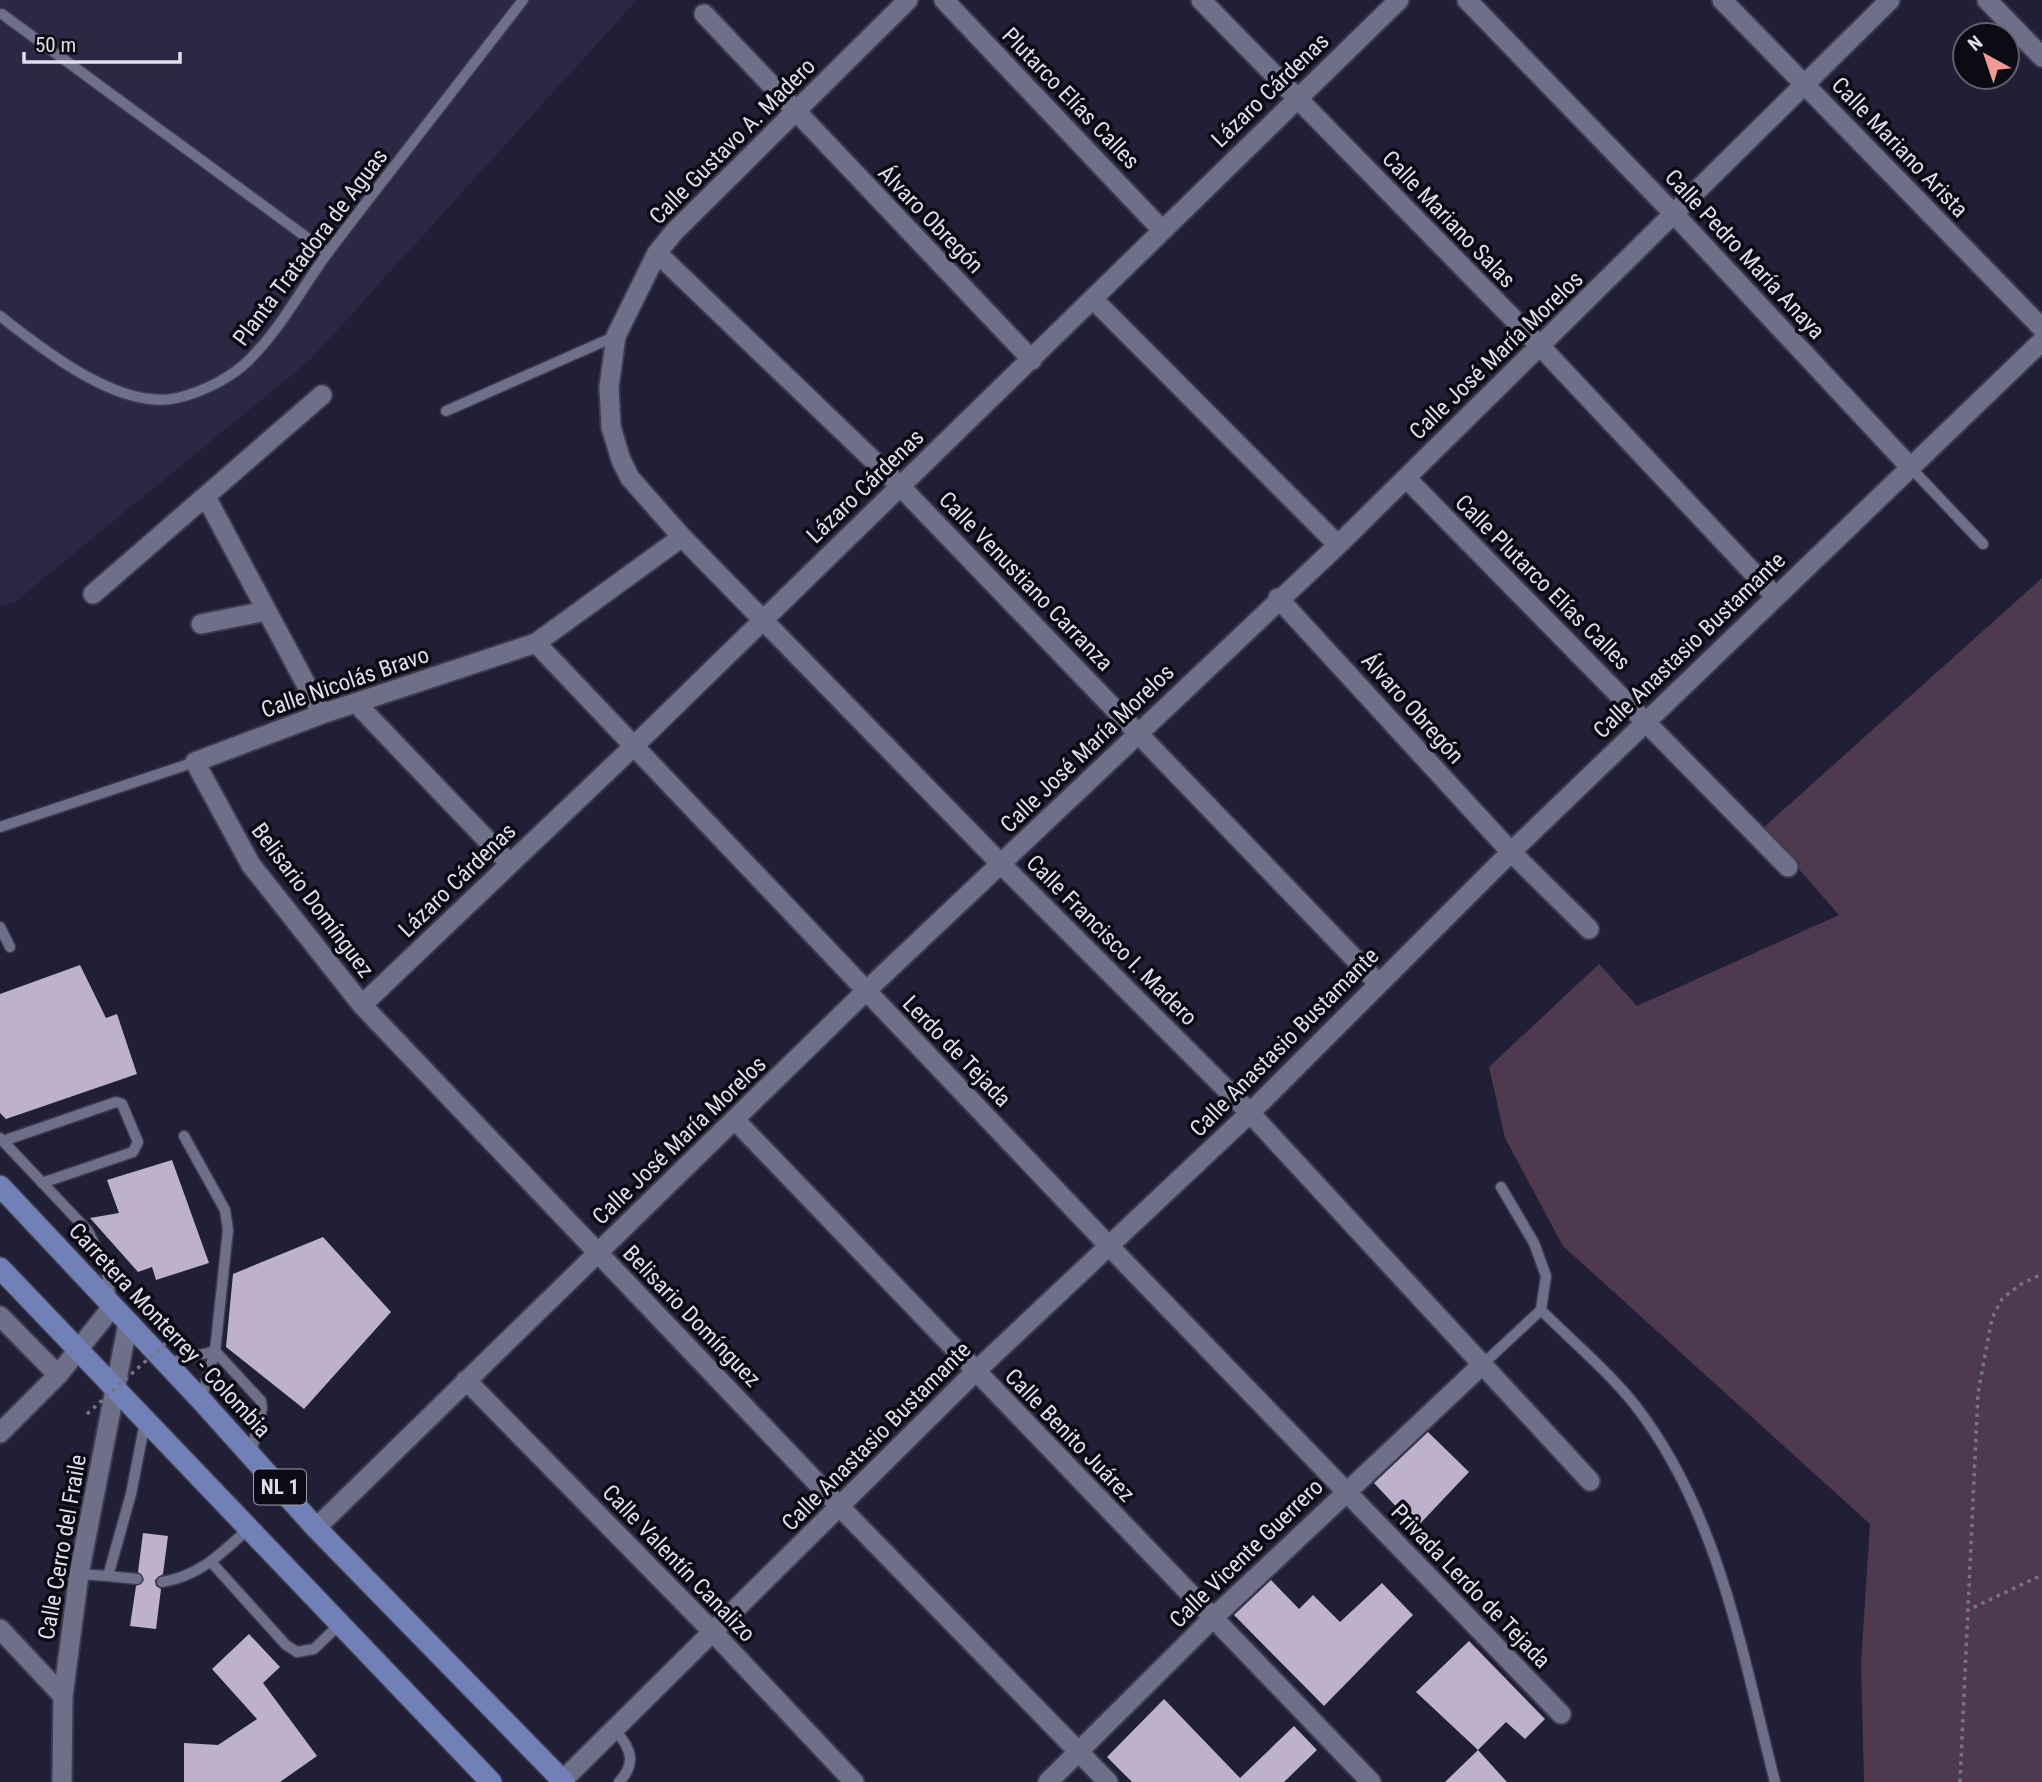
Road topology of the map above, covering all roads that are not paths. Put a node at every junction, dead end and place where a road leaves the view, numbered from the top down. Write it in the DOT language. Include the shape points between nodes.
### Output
graph roads {
  1 [pos="523,0"];
  2 [pos="908,0"];
  3 [pos="944,0"];
  4 [pos="1200,0"];
  5 [pos="1399,0"];
  6 [pos="1467,0"];
  7 [pos="1722,0"];
  8 [pos="1890,0"];
  9 [pos="1987,0"];
  10 [pos="2,14"];
  11 [pos="704,14"];
  12 [pos="2042,57"];
  13 [pos="1806,85"];
  14 [pos="1296,98"];
  15 [pos="795,112"];
  16 [pos="1675,215"];
  17 [pos="1162,230"];
  18 [pos="328,253"];
  19 [pos="657,253"];
  20 [pos="1093,299"];
  21 [pos="0,316"];
  22 [pos="2042,328"];
  23 [pos="616,336"];
  24 [pos="2042,341"];
  25 [pos="1540,346"];
  26 [pos="1032,360"];
  27 [pos="322,395"];
  28 [pos="446,411"];
  29 [pos="621,460"];
  30 [pos="1911,468"];
  31 [pos="1406,478"];
  32 [pos="900,485"];
  33 [pos="206,497"];
  34 [pos="682,537"];
  35 [pos="1983,544"];
  36 [pos="1338,545"];
  37 [pos="93,594"];
  38 [pos="1775,596"];
  39 [pos="1279,598"];
  40 [pos="265,611"];
  41 [pos="763,619"];
  42 [pos="201,624"];
  43 [pos="536,643"];
  44 [pos="356,703"];
  45 [pos="322,714"];
  46 [pos="1647,720"];
  47 [pos="1139,733"];
  48 [pos="634,746"];
  49 [pos="195,762"];
  50 [pos="0,827"];
  51 [pos="1511,852"];
  52 [pos="510,864"];
  53 [pos="1001,864"];
  54 [pos="1788,867"];
  55 [pos="0,927"];
  56 [pos="1589,929"];
  57 [pos="10,947"];
  58 [pos="1379,984"];
  59 [pos="866,991"];
  60 [pos="362,1005"];
  61 [pos="1250,1113"];
  62 [pos="736,1121"];
  63 [pos="184,1136"];
  64 [pos="1,1140"];
  65 [pos="42,1183"];
  66 [pos="0,1186"];
  67 [pos="1501,1187"];
  68 [pos="1109,1246"];
  69 [pos="598,1252"];
  70 [pos="0,1268"];
  71 [pos="113,1306"];
  72 [pos="1541,1310"];
  73 [pos="0,1316"];
  74 [pos="128,1323"];
  75 [pos="80,1350"];
  76 [pos="215,1352"];
  77 [pos="166,1363"];
  78 [pos="1483,1364"];
  79 [pos="975,1372"];
  80 [pos="58,1375"];
  81 [pos="466,1380"];
  82 [pos="115,1390"];
  83 [pos="201,1400"];
  84 [pos="145,1422"];
  85 [pos="0,1433"];
  86 [pos="251,1454"];
  87 [pos="1590,1481"];
  88 [pos="1345,1491"];
  89 [pos="839,1506"];
  90 [pos="316,1528"];
  91 [pos="248,1529"];
  92 [pos="212,1563"];
  93 [pos="79,1574"];
  94 [pos="108,1576"];
  95 [pos="137,1579"];
  96 [pos="162,1582"];
  97 [pos="1212,1619"];
  98 [pos="340,1624"];
  99 [pos="0,1629"];
  100 [pos="712,1631"];
  101 [pos="63,1696"];
  102 [pos="1561,1714"];
  103 [pos="615,1730"];
  104 [pos="1078,1752"];
  105 [pos="563,1781"];
  106 [pos="62,1782"];
  107 [pos="491,1782"];
  108 [pos="620,1782"];
  109 [pos="853,1782"];
  110 [pos="1048,1782"];
  111 [pos="1108,1782"];
  112 [pos="1371,1782"];
  113 [pos="1775,1782"];
  1 -- 18 [label="lane, Planta Tratadora de Aguas"];
  2 -- 15 [label="street, Calle Gustavo A. Madero"];
  3 -- 17 [label="street, Plutarco Elías Calles"];
  4 -- 14 [label="street, Calle Mariano Salas"];
  5 -- 14 [label="street, Lázaro Cárdenas"];
  6 -- 16 [label="street, Calle Pedro María Anaya"];
  7 -- 13 [label="street, Calle Mariano Arista"];
  8 -- 13 [label="street, Calle José María Morelos"];
  9 -- 12 [label="street"];
  10 -- 18 [label="lane"];
  11 -- 15 [label="street, Álvaro Obregón"];
  13 -- 16 [label="street, Calle José María Morelos"];
  13 -- 22 [label="street, Calle Mariano Arista"];
  14 -- 17 [label="street, Lázaro Cárdenas"];
  14 -- 25 [label="street, Calle Mariano Salas"];
  15 -- 19 [label="street, Calle Gustavo A. Madero"];
  15 -- 26 [label="street, Álvaro Obregón"];
  16 -- 25 [label="street, Calle José María Morelos"];
  16 -- 30 [label="street, Calle Pedro María Anaya"];
  17 -- 20 [label="street, Lázaro Cárdenas"];
  18 -- 21 [label="lane, Planta Tratadora de Aguas" via="253,357 236,372 176,399 138,397 101,386"];
  19 -- 23 [label="street, Calle Gustavo A. Madero"];
  19 -- 32 [label="street, Calle Venustiano Carranza"];
  20 -- 26 [label="street, Lázaro Cárdenas"];
  20 -- 36 [label="street"];
  23 -- 28 [label="lane"];
  23 -- 29 [label="street, Calle Gustavo A. Madero" via="609,387 611,427"];
  24 -- 30 [label="street, Calle Anastasio Bustamante"];
  25 -- 31 [label="street, Calle José María Morelos"];
  25 -- 38 [label="street, Calle Mariano Salas"];
  26 -- 32 [label="street, Lázaro Cárdenas"];
  27 -- 33 [label="street"];
  29 -- 34 [label="street, Calle Francisco I. Madero" via="630,478"];
  30 -- 35 [label="lane, Calle Pedro María Anaya"];
  30 -- 38 [label="street, Calle Anastasio Bustamante"];
  31 -- 36 [label="street, Calle José María Morelos"];
  31 -- 46 [label="street, Calle Plutarco Elías Calles"];
  32 -- 41 [label="street, Lázaro Cárdenas"];
  32 -- 47 [label="street, Calle Venustiano Carranza"];
  33 -- 37 [label="street"];
  33 -- 40 [label="street"];
  34 -- 41 [label="street, Calle Francisco I. Madero"];
  34 -- 43 [label="street, Calle Nicolás Bravo"];
  36 -- 39 [label="street, Calle José María Morelos"];
  38 -- 46 [label="street, Calle Anastasio Bustamante"];
  39 -- 47 [label="street, Calle José María Morelos"];
  39 -- 51 [label="street, Álvaro Obregón"];
  40 -- 42 [label="street"];
  40 -- 45 [label="street"];
  41 -- 48 [label="street, Lázaro Cárdenas"];
  41 -- 53 [label="street, Calle Francisco I. Madero"];
  43 -- 44 [label="street, Calle Nicolás Bravo"];
  43 -- 48 [label="street, Lerdo de Tejada"];
  44 -- 45 [label="street, Calle Nicolás Bravo"];
  44 -- 52 [label="street"];
  45 -- 49 [label="street, Calle Nicolás Bravo"];
  46 -- 51 [label="street, Calle Anastasio Bustamante"];
  46 -- 54 [label="street, Calle Plutarco Elías Calles"];
  47 -- 53 [label="street, Calle José María Morelos"];
  47 -- 58 [label="street, Calle Venustiano Carranza"];
  48 -- 52 [label="street, Lázaro Cárdenas"];
  48 -- 59 [label="street, Lerdo de Tejada"];
  49 -- 50 [label="lane, Calle Nicolás Bravo"];
  49 -- 60 [label="street, Belisario Domínguez" via="251,865"];
  51 -- 56 [label="street, Álvaro Obregón"];
  51 -- 58 [label="street, Calle Anastasio Bustamante"];
  52 -- 60 [label="street, Lázaro Cárdenas"];
  53 -- 59 [label="street, Calle José María Morelos"];
  53 -- 61 [label="street, Calle Francisco I. Madero"];
  55 -- 57 [label="lane"];
  58 -- 61 [label="street, Calle Anastasio Bustamante"];
  59 -- 62 [label="street, Calle José María Morelos"];
  59 -- 68 [label="street, Lerdo de Tejada"];
  60 -- 69 [label="street, Belisario Domínguez"];
  61 -- 68 [label="street, Calle Anastasio Bustamante"];
  61 -- 78 [label="street, Calle Francisco I. Madero"];
  62 -- 69 [label="street, Calle José María Morelos"];
  62 -- 79 [label="street, Calle Benito Juárez"];
  63 -- 76 [label="lane" via="227,1219"];
  64 -- 65 [label="lane"];
  64 -- 65 [label="lane" via="116,1102 126,1108 138,1142 133,1152"];
  65 -- 71 [label="lane" via="88,1231 99,1250"];
  66 -- 71 [label="main road, Carretera Monterrey - Colombia / NL 1"];
  67 -- 72 [label="lane" via="1534,1243 1546,1276"];
  68 -- 79 [label="street, Calle Anastasio Bustamante"];
  68 -- 88 [label="street, Lerdo de Tejada"];
  69 -- 81 [label="street, Calle José María Morelos"];
  69 -- 89 [label="street, Belisario Domínguez"];
  70 -- 75 [label="main road, NL 1"];
  71 -- 74 [label="main road, Carretera Monterrey - Colombia / NL 1"];
  71 -- 75 [label="street"];
  72 -- 78 [label="lane"];
  72 -- 113 [label="lane" via="1635,1405 1682,1479 1722,1576"];
  73 -- 80 [label="street"];
  74 -- 77 [label="main road, Carretera Monterrey - Colombia / NL 1"];
  74 -- 82 [label="street, Calle Cerro del Fraile"];
  75 -- 80 [label="street"];
  75 -- 82 [label="main road, NL 1"];
  76 -- 77 [label="lane"];
  76 -- 83 [label="lane"];
  76 -- 86 [label="lane" via="261,1401"];
  77 -- 83 [label="main road, Carretera Monterrey - Colombia / NL 1"];
  78 -- 87 [label="street, Calle Francisco I. Madero"];
  78 -- 88 [label="street, Calle Vicente Guerrero"];
  79 -- 89 [label="street, Calle Anastasio Bustamante"];
  79 -- 97 [label="street, Calle Benito Juárez"];
  80 -- 85 [label="street"];
  81 -- 90 [label="street, Calle José María Morelos"];
  81 -- 100 [label="street, Calle Valentín Canalizo"];
  82 -- 84 [label="main road, NL 1"];
  82 -- 93 [label="street, Calle Cerro del Fraile"];
  83 -- 86 [label="main road, Carretera Monterrey - Colombia / NL 1"];
  84 -- 91 [label="main road, NL 1"];
  84 -- 94 [label="lane"];
  86 -- 90 [label="main road, Carretera Monterrey - Colombia / NL 1"];
  88 -- 97 [label="street, Calle Vicente Guerrero"];
  88 -- 102 [label="street, Privada Lerdo de Tejada"];
  89 -- 100 [label="street, Calle Anastasio Bustamante"];
  89 -- 104 [label="street, Belisario Domínguez"];
  90 -- 105 [label="main road, Carretera Monterrey - Colombia / NL 1"];
  91 -- 92 [label="lane"];
  91 -- 98 [label="main road, NL 1"];
  92 -- 96 [label="lane" via="181,1579"];
  92 -- 98 [label="lane" via="297,1652 314,1649"];
  93 -- 94 [label="lane"];
  93 -- 101 [label="street, Calle Cerro del Fraile"];
  94 -- 95 [label="lane"];
  97 -- 104 [label="street, Calle Vicente Guerrero"];
  97 -- 112 [label="street, Calle Benito Juárez"];
  98 -- 107 [label="main road, NL 1"];
  99 -- 101 [label="street"];
  100 -- 103 [label="street, Calle Anastasio Bustamante"];
  100 -- 109 [label="street, Calle Valentín Canalizo"];
  101 -- 106 [label="street, Calle Cerro del Fraile"];
  103 -- 105 [label="street, Calle Anastasio Bustamante"];
  103 -- 108 [label="lane" via="631,1757 628,1773"];
  104 -- 110 [label="street, Calle Vicente Guerrero"];
  104 -- 111 [label="street, Belisario Domínguez"];
}
